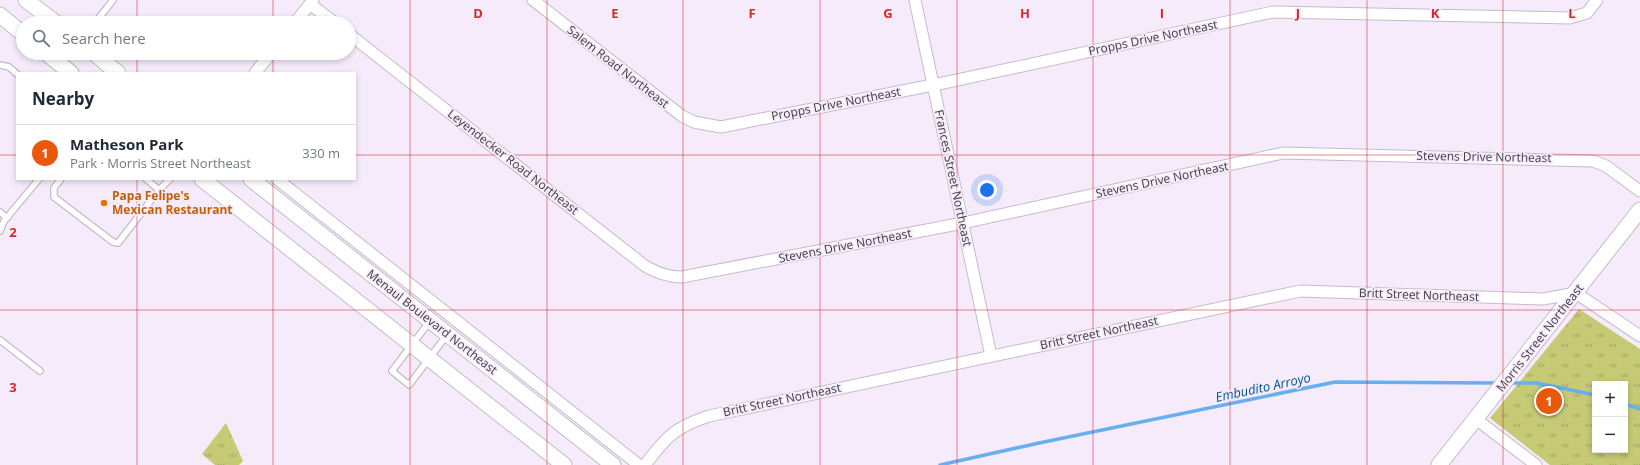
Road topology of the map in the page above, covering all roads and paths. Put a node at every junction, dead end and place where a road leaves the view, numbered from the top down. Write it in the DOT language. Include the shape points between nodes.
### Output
graph roads {
  1 [pos="26,0"];
  2 [pos="113,0"];
  3 [pos="533,0"];
  4 [pos="915,0"];
  5 [pos="1597,0"];
  6 [pos="312,2"];
  7 [pos="0,15"];
  8 [pos="47,16"];
  9 [pos="101,16"];
  10 [pos="301,16"];
  11 [pos="327,16"];
  12 [pos="16,28"];
  13 [pos="356,39"];
  14 [pos="55,60"];
  15 [pos="102,60"];
  16 [pos="265,60"];
  17 [pos="0,65"];
  18 [pos="70,72"];
  19 [pos="117,72"];
  20 [pos="256,72"];
  21 [pos="16,73"];
  22 [pos="933,85"];
  23 [pos="707,126"];
  24 [pos="38,180"];
  25 [pos="60,180"];
  26 [pos="147,180"];
  27 [pos="169,180"];
  28 [pos="203,180"];
  29 [pos="252,180"];
  30 [pos="279,180"];
  31 [pos="159,190"];
  32 [pos="1640,191"];
  33 [pos="1640,210"];
  34 [pos="0,212"];
  35 [pos="6,218"];
  36 [pos="963,223"];
  37 [pos="0,231"];
  38 [pos="682,277"];
  39 [pos="1576,293"];
  40 [pos="430,321"];
  41 [pos="447,334"];
  42 [pos="1640,336"];
  43 [pos="0,340"];
  44 [pos="412,345"];
  45 [pos="991,356"];
  46 [pos="429,358"];
  47 [pos="40,371"];
  48 [pos="1476,419"];
  49 [pos="564,465"];
  50 [pos="613,465"];
  51 [pos="639,465"];
  52 [pos="645,465"];
  53 [pos="1439,465"];
  54 [pos="1536,465"];
  1 -- 8 [label="main road"];
  2 -- 9 [label="lane"];
  3 -- 23 [label="street, Salem Road Northeast" via="682,116"];
  4 -- 22 [label="street, Frances Street Northeast"];
  5 -- 22 [label="street, Propps Drive Northeast" via="1587,13 1570,18 1272,12"];
  6 -- 10 [label="street"];
  6 -- 11 [label="street"];
  7 -- 12 [label="main road"];
  13 -- 38 [label="street, Leyendecker Road Northeast" via="645,266 671,277"];
  14 -- 18 [label="main road"];
  15 -- 19 [label="main road"];
  16 -- 20 [label="street"];
  17 -- 21 [label="lane" via="9,67"];
  22 -- 23 [label="street, Propps Drive Northeast" via="721,127"];
  22 -- 36 [label="street, Frances Street Northeast"];
  24 -- 35 [label="lane"];
  25 -- 31 [label="lane" via="54,188 54,197 112,242 118,243"];
  26 -- 31 [label="lane"];
  27 -- 31 [label="lane"];
  28 -- 44 [label="main road"];
  29 -- 40 [label="main road, Menaul Boulevard Northeast"];
  30 -- 51 [label="street"];
  32 -- 36 [label="street, Stevens Drive Northeast" via="1606,166 1580,159 1283,153"];
  33 -- 39 [label="main road, Morris Street Northeast"];
  34 -- 35 [label="lane"];
  35 -- 37 [label="lane"];
  36 -- 38 [label="street, Stevens Drive Northeast"];
  36 -- 45 [label="street, Frances Street Northeast"];
  39 -- 42 [label="street"];
  39 -- 45 [label="street, Britt Street Northeast" via="1543,300 1300,291"];
  39 -- 48 [label="main road, Morris Street Northeast"];
  40 -- 41 [label="main road, Menaul Boulevard Northeast"];
  40 -- 44 [label="lane"];
  41 -- 46 [label="lane"];
  41 -- 50 [label="main road, Menaul Boulevard Northeast"];
  43 -- 47 [label="lane"];
  44 -- 46 [label="main road"];
  44 -- 46 [label="lane" via="392,371 409,385"];
  45 -- 52 [label="street, Britt Street Northeast" via="709,416 677,429 660,445"];
  46 -- 49 [label="main road"];
  48 -- 53 [label="main road, Morris Street Northeast"];
  48 -- 54 [label="street"];
}
